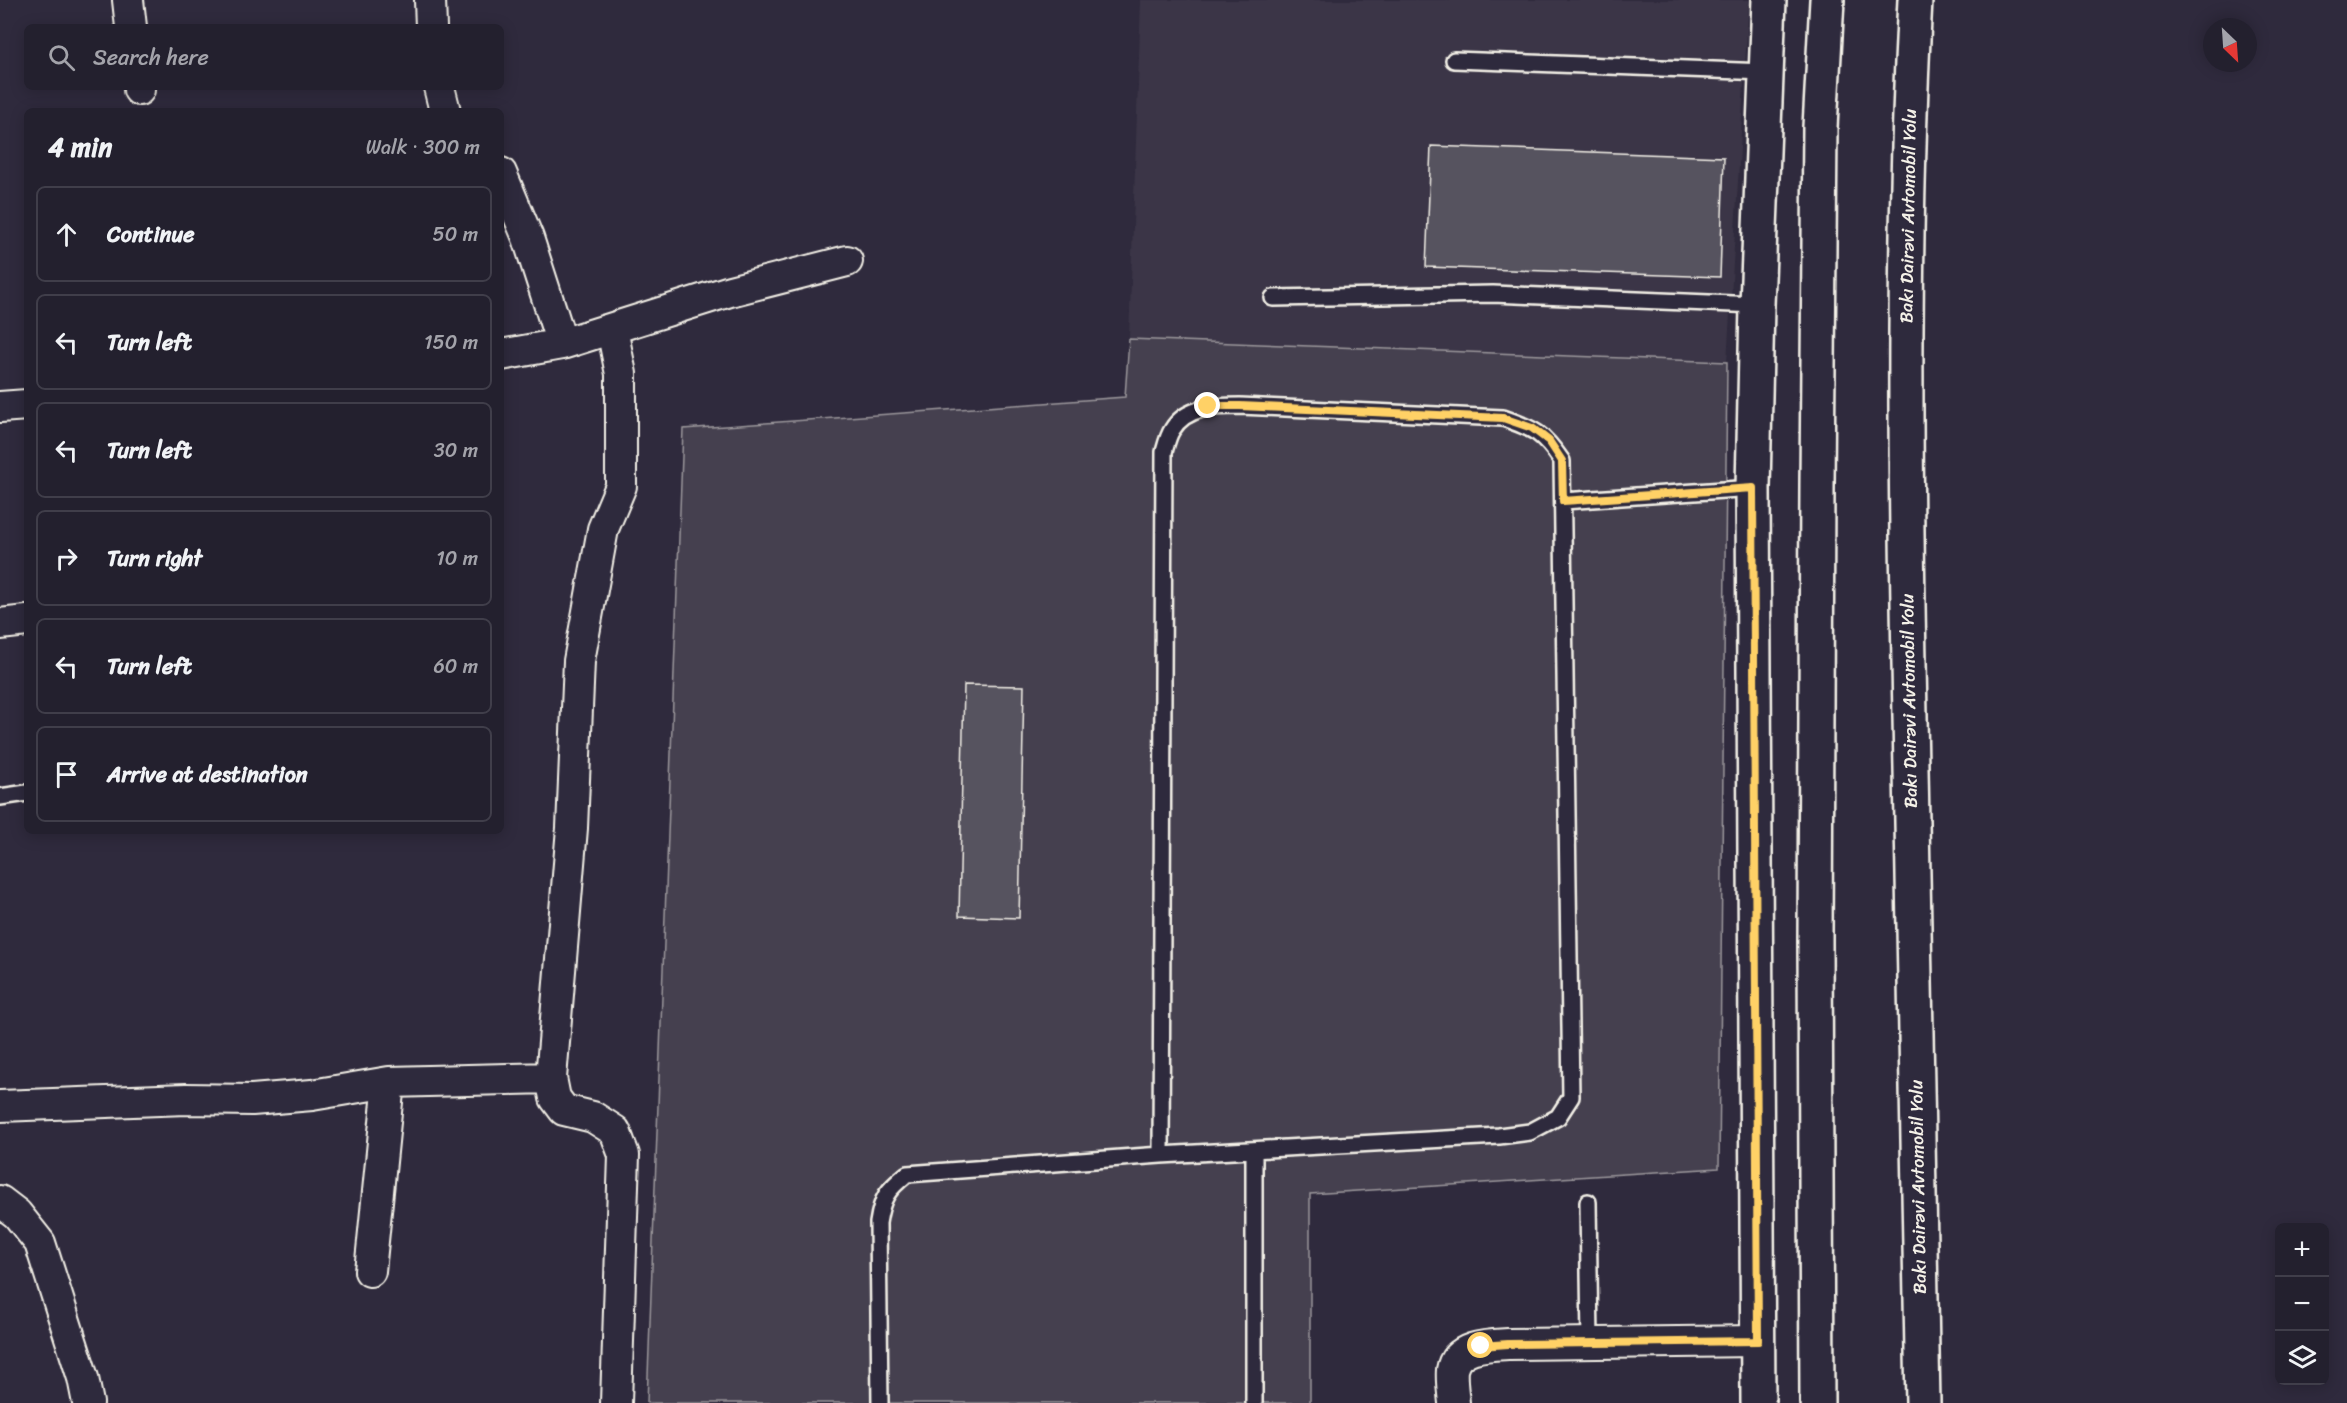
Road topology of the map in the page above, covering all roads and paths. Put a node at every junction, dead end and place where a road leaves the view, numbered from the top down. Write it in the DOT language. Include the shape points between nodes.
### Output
graph roads {
  1 [pos="128,0"];
  2 [pos="430,0"];
  3 [pos="1769,0"];
  4 [pos="1827,0"];
  5 [pos="1915,0"];
  6 [pos="131,24"];
  7 [pos="431,24"];
  8 [pos="1454,60"];
  9 [pos="1766,72"];
  10 [pos="440,90"];
  11 [pos="444,108"];
  12 [pos="504,180"];
  13 [pos="847,261"];
  14 [pos="1273,298"];
  15 [pos="1757,305"];
  16 [pos="612,329"];
  17 [pos="562,344"];
  18 [pos="504,354"];
  19 [pos="24,405"];
  20 [pos="0,407"];
  21 [pos="1753,488"];
  22 [pos="1563,501"];
  23 [pos="24,621"];
  24 [pos="0,624"];
  25 [pos="24,793"];
  26 [pos="0,797"];
  27 [pos="551,1078"];
  28 [pos="389,1082"];
  29 [pos="0,1106"];
  30 [pos="1254,1150"];
  31 [pos="1161,1155"];
  32 [pos="0,1201"];
  33 [pos="1588,1202"];
  34 [pos="370,1271"];
  35 [pos="1758,1341"];
  36 [pos="1590,1342"];
  37 [pos="88,1403"];
  38 [pos="616,1403"];
  39 [pos="880,1403"];
  40 [pos="1254,1403"];
  41 [pos="1454,1403"];
  42 [pos="1758,1403"];
  43 [pos="1817,1403"];
  44 [pos="1923,1403"];
  1 -- 6 [label="street"];
  2 -- 7 [label="street"];
  3 -- 9 [label="main road"];
  4 -- 43 [label="main road" via="1820,127 1818,354"];
  5 -- 44 [label="main road, Bakı Dairəvi Avtomobil Yolu" via="1908,132 1906,484"];
  8 -- 9 [label="lane"];
  9 -- 15 [label="main road"];
  10 -- 11 [label="street"];
  12 -- 17 [label="street" via="528,238"];
  13 -- 16 [label="street" via="730,291"];
  14 -- 15 [label="lane" via="1492,294"];
  15 -- 21 [label="main road"];
  16 -- 17 [label="street"];
  16 -- 27 [label="street" via="621,374 621,486 603,529 579,661 572,828"];
  17 -- 18 [label="street"];
  19 -- 20 [label="street"];
  21 -- 22 [label="lane"];
  21 -- 35 [label="main road"];
  22 -- 30 [label="lane" via="1571,1097 1558,1117 1530,1132"];
  22 -- 31 [label="lane" via="1562,461 1549,441 1532,428 1503,418 1208,406 1187,415 1172,429 1164,452"];
  23 -- 24 [label="street"];
  25 -- 26 [label="lane"];
  27 -- 28 [label="street"];
  27 -- 38 [label="street" via="555,1098 564,1110 593,1117 615,1131 624,1155"];
  28 -- 29 [label="street" via="252,1100"];
  28 -- 34 [label="street"];
  30 -- 31 [label="lane"];
  30 -- 40 [label="lane"];
  31 -- 39 [label="lane" via="907,1174 890,1188 881,1203 878,1223"];
  32 -- 37 [label="street" via="40,1243"];
  33 -- 36 [label="lane"];
  35 -- 36 [label="street"];
  35 -- 42 [label="main road"];
  36 -- 41 [label="street" via="1481,1346 1462,1353 1452,1368"];
}
